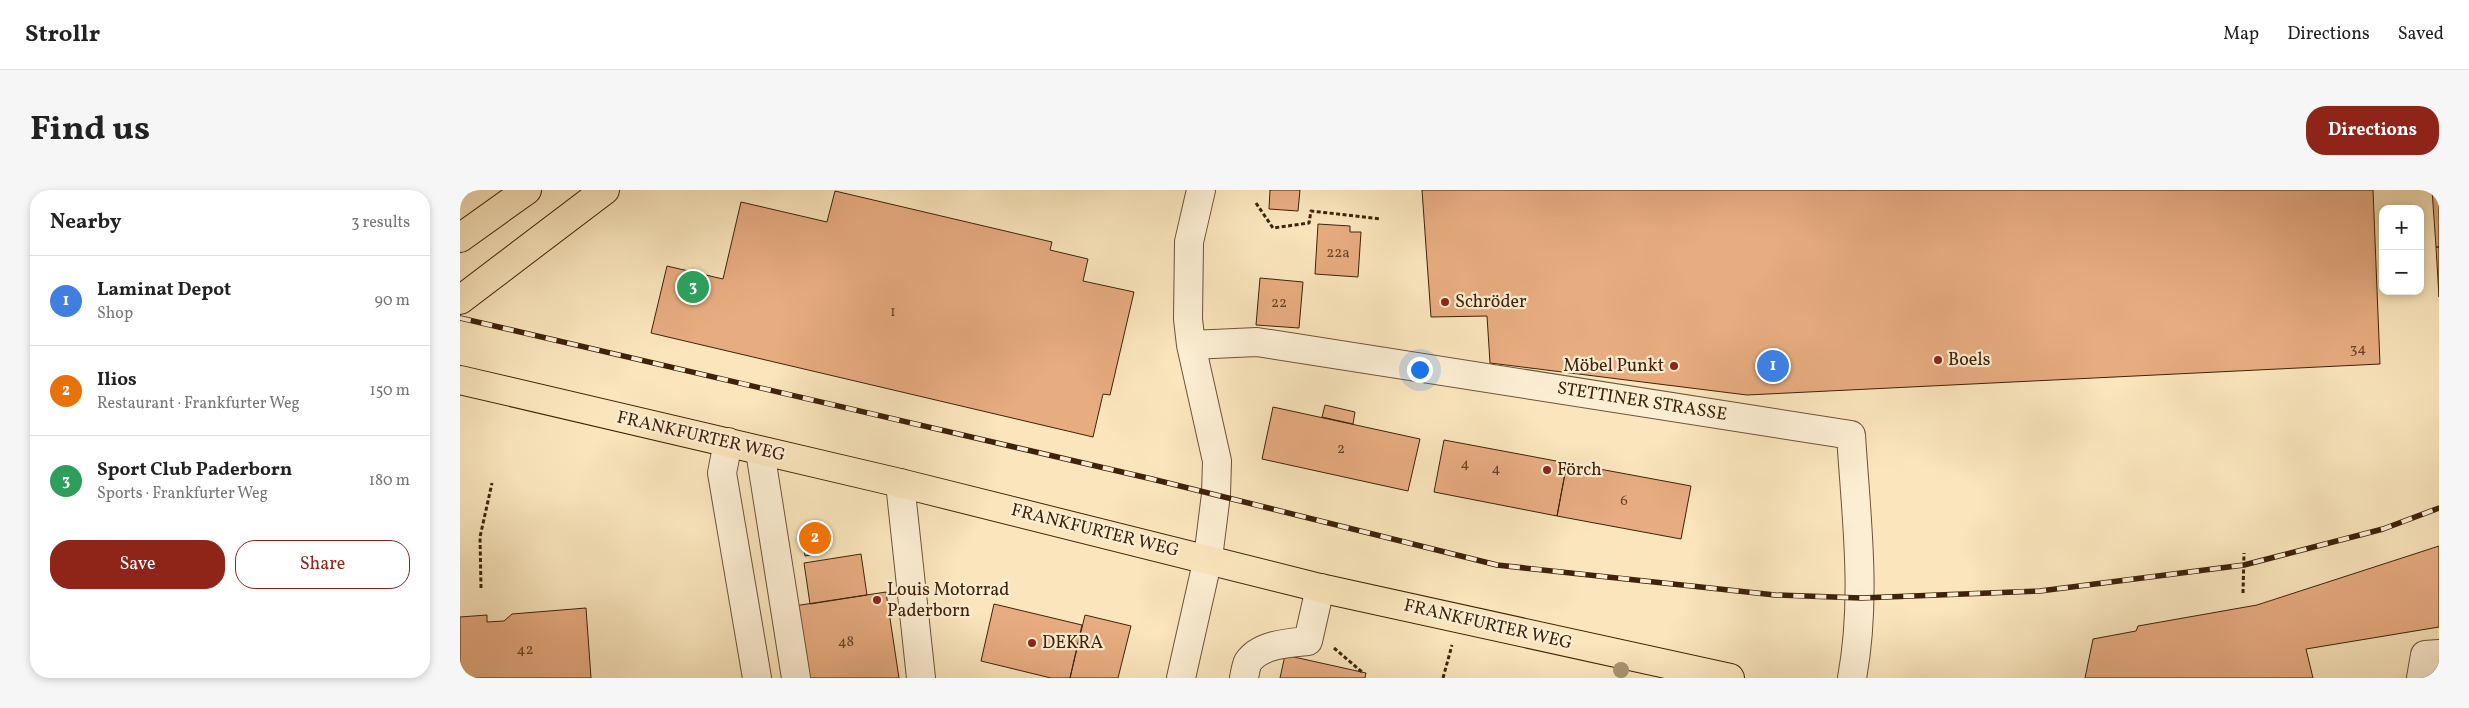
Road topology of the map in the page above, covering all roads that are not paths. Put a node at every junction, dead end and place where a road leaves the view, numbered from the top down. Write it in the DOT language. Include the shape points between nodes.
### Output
graph roads {
  1 [pos="527,190"];
  2 [pos="605,190"];
  3 [pos="1201,190"];
  4 [pos="460,238"];
  5 [pos="469,294"];
  6 [pos="1191,345"];
  7 [pos="460,380"];
  8 [pos="728,442"];
  9 [pos="760,451"];
  10 [pos="900,483"];
  11 [pos="1208,558"];
  12 [pos="1320,588"];
  13 [pos="2439,654"];
  14 [pos="757,678"];
  15 [pos="796,678"];
  16 [pos="921,678"];
  17 [pos="1181,678"];
  18 [pos="1244,678"];
  19 [pos="1730,678"];
  20 [pos="1852,678"];
  21 [pos="2421,678"];
  1 -- 4 [label="main road"];
  2 -- 5 [label="main road"];
  3 -- 6 [label="street" via="1189,242"];
  6 -- 11 [label="street" via="1216,461 1216,494"];
  6 -- 20 [label="street, STETTINER STRASSE" via="1257,342 1851,435 1861,598"];
  7 -- 8 [label="main road, FRANKFURTER WEG"];
  8 -- 9 [label="main road, FRANKFURTER WEG"];
  8 -- 14 [label="street" via="722,472"];
  9 -- 10 [label="main road, FRANKFURTER WEG"];
  9 -- 15 [label="street"];
  10 -- 11 [label="main road, FRANKFURTER WEG"];
  10 -- 16 [label="street"];
  11 -- 12 [label="main road, FRANKFURTER WEG"];
  11 -- 17 [label="street"];
  12 -- 18 [label="street" via="1308,641 1281,643 1256,654 1248,663"];
  12 -- 19 [label="main road, FRANKFURTER WEG"];
  13 -- 21 [label="street" via="2425,655"];
}
